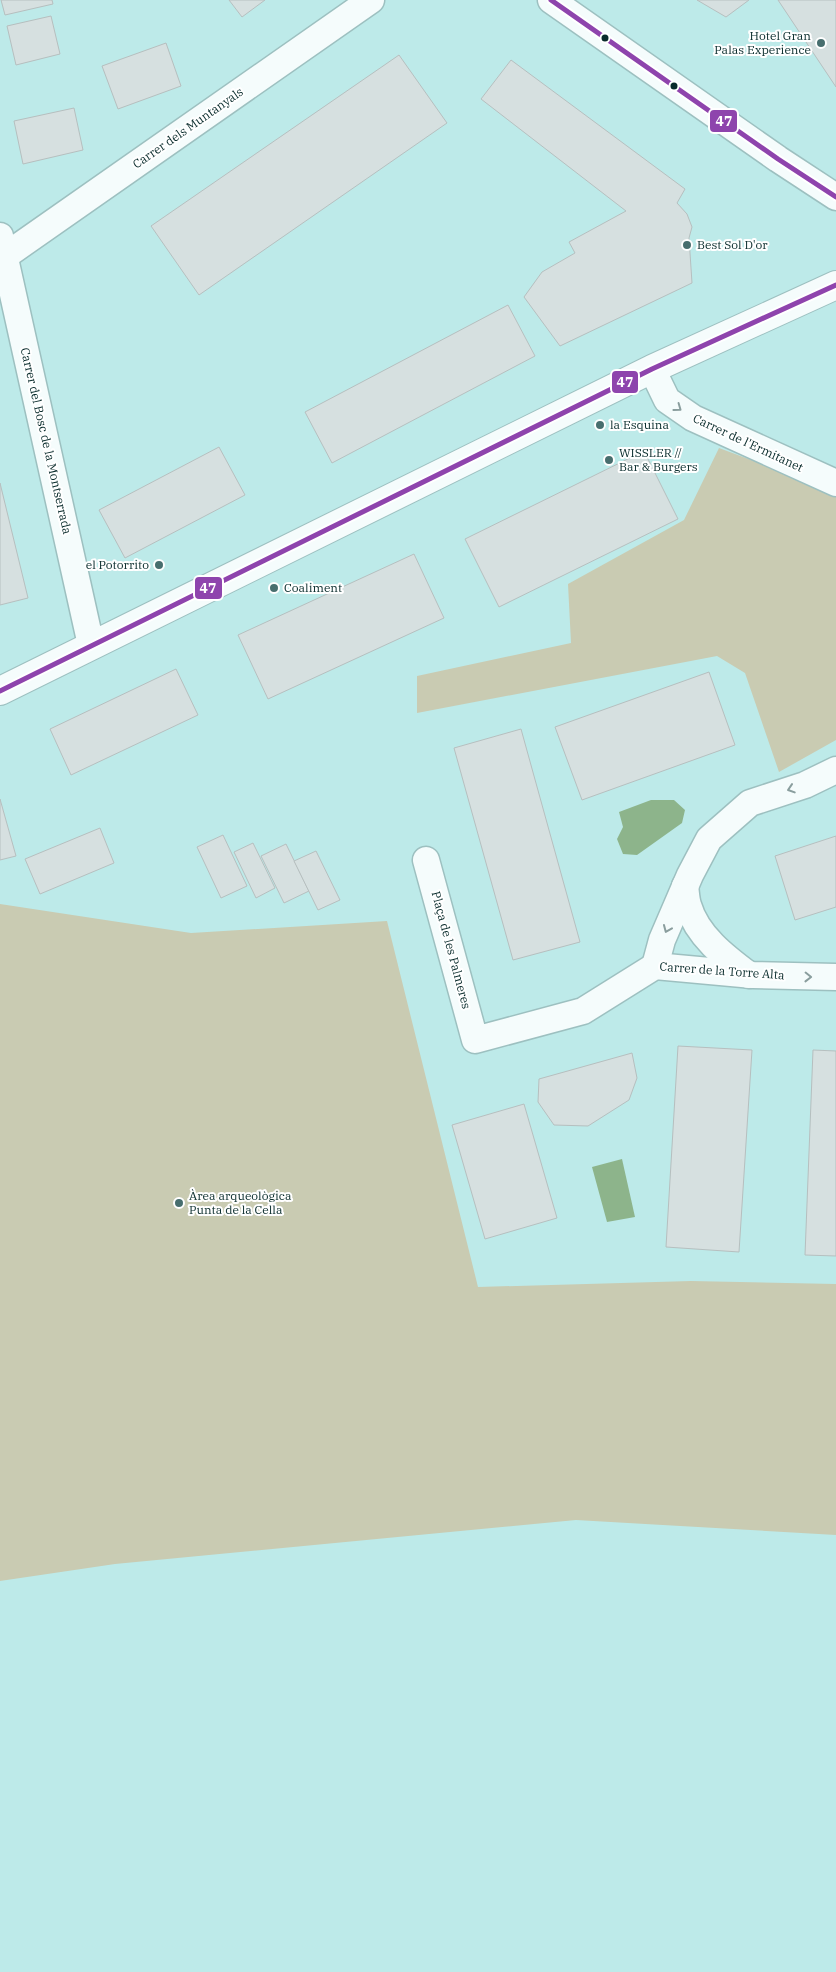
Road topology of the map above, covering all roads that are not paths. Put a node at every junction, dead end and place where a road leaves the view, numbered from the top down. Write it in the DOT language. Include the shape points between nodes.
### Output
graph roads {
  1 [pos="371,0"];
  2 [pos="550,0"];
  3 [pos="836,196"];
  4 [pos="2,246"];
  5 [pos="836,285"];
  6 [pos="652,369"];
  7 [pos="836,483"];
  8 [pos="92,645"];
  9 [pos="0,690"];
  10 [pos="836,770"];
  11 [pos="426,860"];
  12 [pos="685,886"];
  13 [pos="655,966"];
  14 [pos="749,975"];
  15 [pos="836,977"];
  16 [pos="475,1040"];
  1 -- 4 [label="street, Carrer dels Muntanyals"];
  2 -- 3 [label="street"];
  4 -- 8 [label="street, Carrer del Bosc de la Montserrada"];
  5 -- 6 [label="street"];
  6 -- 7 [label="street, Carrer de l'Ermitanet, one-way" via="667,400 693,418"];
  6 -- 8 [label="street"];
  8 -- 9 [label="street"];
  10 -- 12 [label="street, one-way" via="805,785 750,803 709,839"];
  11 -- 16 [label="street, Plaça de les Palmeres"];
  12 -- 13 [label="street, one-way" via="662,940"];
  12 -- 14 [label="street" via="688,906 700,930 722,954"];
  13 -- 14 [label="street, Carrer de la Torre Alta"];
  13 -- 16 [label="street, Carrer de la Torre Alta" via="583,1012"];
  14 -- 15 [label="street, Carrer de la Torre Alta, one-way"];
}
